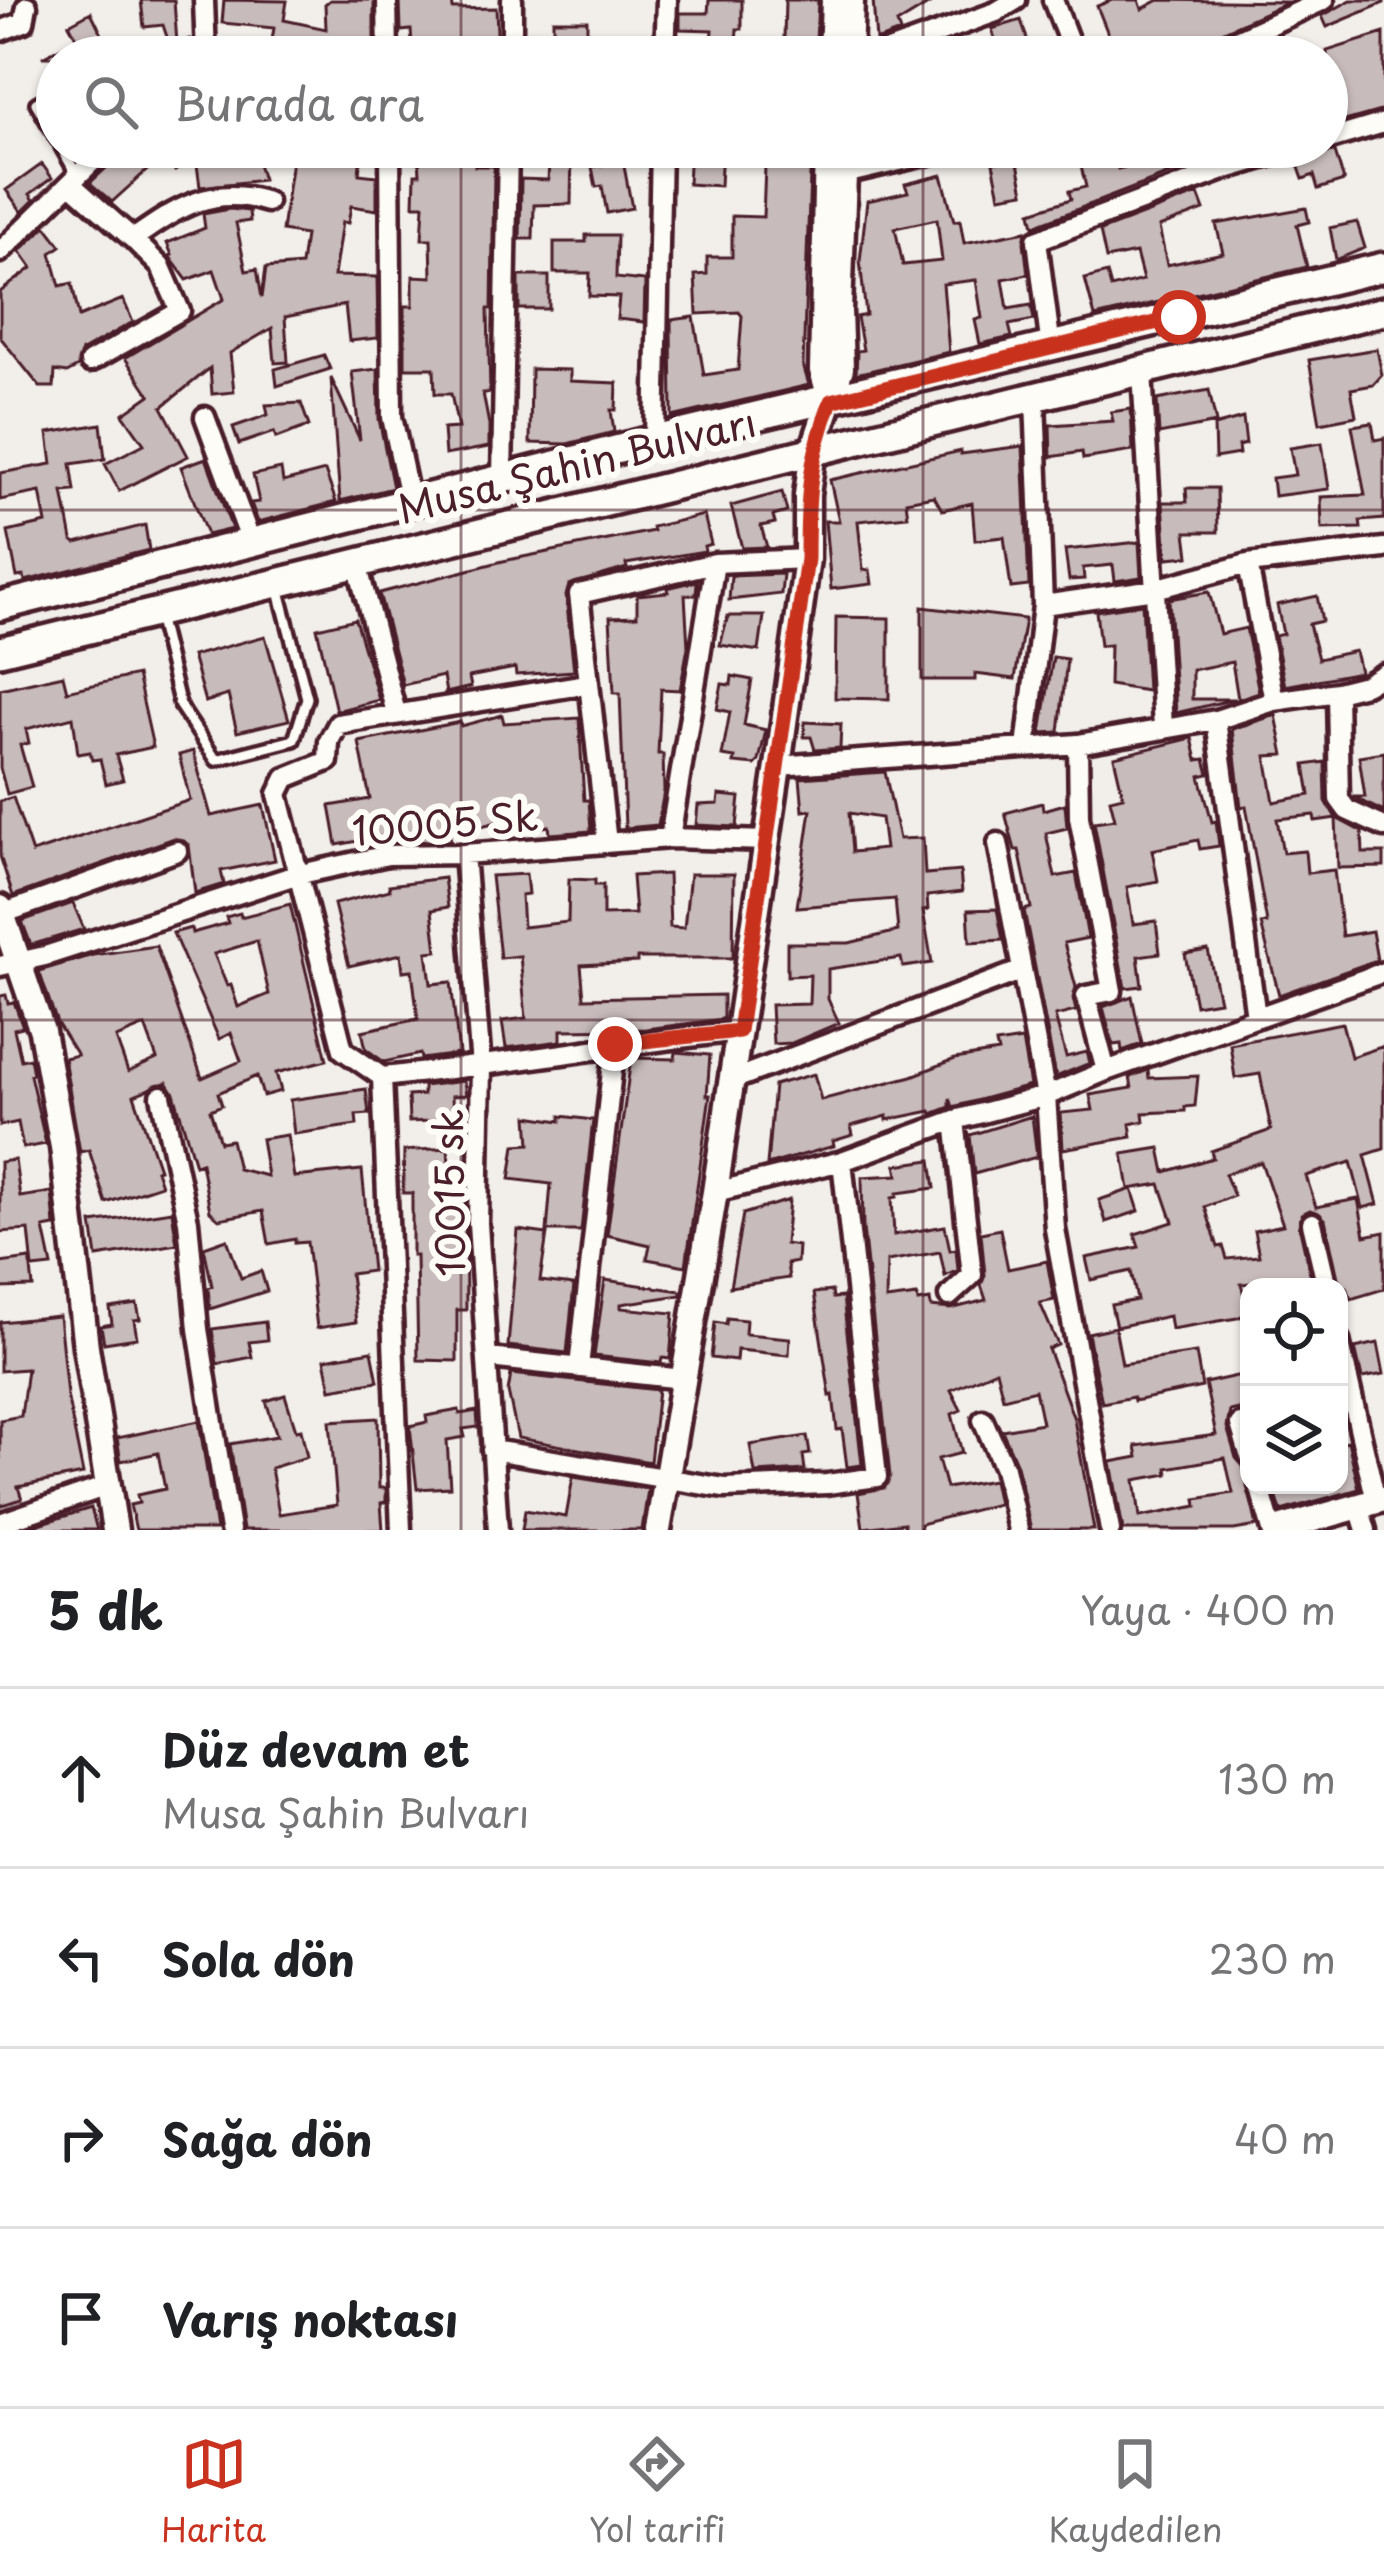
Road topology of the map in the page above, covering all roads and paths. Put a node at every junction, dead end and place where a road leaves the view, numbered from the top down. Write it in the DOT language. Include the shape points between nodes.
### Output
graph roads {
  1 [pos="204,0"];
  2 [pos="387,0"];
  3 [pos="512,0"];
  4 [pos="667,0"];
  5 [pos="834,0"];
  6 [pos="850,0"];
  7 [pos="1016,0"];
  8 [pos="1053,0"];
  9 [pos="1324,0"];
  10 [pos="31,2"];
  11 [pos="0,31"];
  12 [pos="205,36"];
  13 [pos="388,36"];
  14 [pos="512,36"];
  15 [pos="665,36"];
  16 [pos="833,36"];
  17 [pos="849,36"];
  18 [pos="929,36"];
  19 [pos="1067,36"];
  20 [pos="1245,36"];
  21 [pos="1384,123"];
  22 [pos="1348,134"];
  23 [pos="69,168"];
  24 [pos="87,168"];
  25 [pos="390,168"];
  26 [pos="508,168"];
  27 [pos="661,168"];
  28 [pos="827,168"];
  29 [pos="844,168"];
  30 [pos="870,168"];
  31 [pos="1229,168"];
  32 [pos="844,174"];
  33 [pos="75,181"];
  34 [pos="267,202"];
  35 [pos="133,239"];
  36 [pos="0,252"];
  37 [pos="1384,267"];
  38 [pos="1384,311"];
  39 [pos="1051,348"];
  40 [pos="90,362"];
  41 [pos="1142,372"];
  42 [pos="1035,399"];
  43 [pos="831,401"];
  44 [pos="205,417"];
  45 [pos="655,440"];
  46 [pos="813,450"];
  47 [pos="502,480"];
  48 [pos="410,501"];
  49 [pos="251,542"];
  50 [pos="1384,548"];
  51 [pos="807,559"];
  52 [pos="356,560"];
  53 [pos="715,563"];
  54 [pos="1248,564"];
  55 [pos="276,581"];
  56 [pos="1155,589"];
  57 [pos="1043,605"];
  58 [pos="0,606"];
  59 [pos="157,611"];
  60 [pos="0,651"];
  61 [pos="1384,674"];
  62 [pos="586,684"];
  63 [pos="1337,692"];
  64 [pos="1274,701"];
  65 [pos="396,713"];
  66 [pos="1216,720"];
  67 [pos="1163,727"];
  68 [pos="1078,744"];
  69 [pos="1026,748"];
  70 [pos="778,766"];
  71 [pos="1384,827"];
  72 [pos="670,838"];
  73 [pos="767,842"];
  74 [pos="608,843"];
  75 [pos="998,843"];
  76 [pos="177,851"];
  77 [pos="464,854"];
  78 [pos="296,875"];
  79 [pos="1,911"];
  80 [pos="9,963"];
  81 [pos="1020,971"];
  82 [pos="1384,972"];
  83 [pos="1256,1017"];
  84 [pos="739,1031"];
  85 [pos="615,1044"];
  86 [pos="481,1067"];
  87 [pos="1106,1071"];
  88 [pos="382,1077"];
  89 [pos="732,1080"];
  90 [pos="160,1096"];
  91 [pos="1046,1096"];
  92 [pos="955,1120"];
  93 [pos="842,1161"];
  94 [pos="715,1192"];
  95 [pos="1312,1223"];
  96 [pos="1325,1278"];
  97 [pos="949,1296"];
  98 [pos="489,1358"];
  99 [pos="579,1367"];
  100 [pos="682,1379"];
  101 [pos="1348,1386"];
  102 [pos="982,1420"];
  103 [pos="492,1450"];
  104 [pos="668,1476"];
  105 [pos="107,1486"];
  106 [pos="1261,1494"];
  107 [pos="1371,1509"];
  108 [pos="0,1523"];
  109 [pos="115,1530"];
  110 [pos="230,1530"];
  111 [pos="401,1530"];
  112 [pos="498,1530"];
  113 [pos="658,1530"];
  114 [pos="1018,1530"];
  115 [pos="1110,1530"];
  116 [pos="1274,1530"];
  1 -- 12 [label="street"];
  2 -- 13 [label="street"];
  3 -- 14 [label="street"];
  4 -- 15 [label="street"];
  5 -- 16 [label="street"];
  6 -- 17 [label="street"];
  7 -- 18 [label="street"];
  8 -- 19 [label="street"];
  9 -- 20 [label="street"];
  10 -- 11 [label="street" via="24,22"];
  21 -- 22 [label="street"];
  23 -- 33 [label="lane"];
  24 -- 33 [label="street"];
  25 -- 48 [label="street" via="392,417"];
  26 -- 47 [label="street"];
  27 -- 45 [label="street"];
  28 -- 43 [label="street" via="822,370"];
  29 -- 32 [label="street"];
  30 -- 32 [label="street"];
  31 -- 39 [label="street" via="1037,241"];
  32 -- 43 [label="street" via="842,368"];
  33 -- 35 [label="street"];
  33 -- 36 [label="street"];
  34 -- 35 [label="street" via="209,196"];
  35 -- 40 [label="street" via="161,267 179,311"];
  37 -- 39 [label="main road, Musa Şahin Bulvarı"];
  38 -- 41 [label="main road, Musa Şahin Bulvarı"];
  39 -- 43 [label="main road, Musa Şahin Bulvarı"];
  41 -- 42 [label="main road, Musa Şahin Bulvarı"];
  41 -- 56 [label="street"];
  42 -- 46 [label="main road, Musa Şahin Bulvarı"];
  42 -- 57 [label="street"];
  43 -- 45 [label="main road, Musa Şahin Bulvarı"];
  43 -- 46 [label="street"];
  44 -- 49 [label="street"];
  45 -- 47 [label="main road, Musa Şahin Bulvarı"];
  46 -- 51 [label="street"];
  46 -- 52 [label="main road, Musa Şahin Bulvarı"];
  47 -- 48 [label="main road, Musa Şahin Bulvarı"];
  48 -- 49 [label="main road, Musa Şahin Bulvarı"];
  49 -- 58 [label="main road, Musa Şahin Bulvarı"];
  50 -- 54 [label="street"];
  51 -- 53 [label="street"];
  51 -- 70 [label="street"];
  52 -- 55 [label="main road, Musa Şahin Bulvarı"];
  52 -- 65 [label="street"];
  53 -- 62 [label="street" via="579,594"];
  53 -- 72 [label="street"];
  54 -- 56 [label="street"];
  54 -- 64 [label="street"];
  55 -- 59 [label="main road, Musa Şahin Bulvarı"];
  55 -- 59 [label="lane" via="308,698 294,740 216,760 180,706"];
  56 -- 57 [label="street"];
  56 -- 67 [label="street"];
  57 -- 69 [label="street"];
  59 -- 60 [label="main road, Musa Şahin Bulvarı"];
  61 -- 63 [label="street"];
  62 -- 65 [label="street"];
  62 -- 74 [label="street"];
  63 -- 64 [label="street"];
  63 -- 71 [label="street" via="1339,799"];
  64 -- 66 [label="street"];
  65 -- 78 [label="street" via="338,724 328,761 286,778 278,794"];
  66 -- 67 [label="street"];
  66 -- 83 [label="street"];
  67 -- 68 [label="street"];
  68 -- 69 [label="street"];
  68 -- 87 [label="street" via="1079,817 1112,991 1086,996"];
  69 -- 70 [label="street"];
  70 -- 73 [label="street"];
  72 -- 73 [label="street, 10005 Sk"];
  72 -- 74 [label="street, 10005 Sk"];
  73 -- 84 [label="street"];
  74 -- 77 [label="street, 10005 Sk"];
  75 -- 81 [label="street"];
  76 -- 79 [label="street"];
  77 -- 78 [label="street, 10005 Sk" via="388,855"];
  77 -- 86 [label="street, 10015 sk"];
  78 -- 80 [label="street, 10005 Sk"];
  78 -- 88 [label="street" via="343,1050"];
  79 -- 80 [label="street"];
  80 -- 105 [label="street" via="42,1030"];
  81 -- 89 [label="street"];
  81 -- 91 [label="street"];
  82 -- 83 [label="street"];
  83 -- 87 [label="street"];
  84 -- 85 [label="street"];
  84 -- 89 [label="street"];
  85 -- 86 [label="street"];
  85 -- 99 [label="street"];
  86 -- 88 [label="street"];
  86 -- 98 [label="street, 10015 sk" via="478,1223"];
  87 -- 91 [label="street"];
  88 -- 111 [label="street"];
  89 -- 94 [label="street"];
  90 -- 110 [label="street" via="188,1221"];
  91 -- 92 [label="street"];
  91 -- 115 [label="street" via="1055,1229"];
  92 -- 93 [label="street"];
  92 -- 97 [label="street" via="972,1275"];
  93 -- 94 [label="street"];
  93 -- 104 [label="street" via="877,1477 724,1488"];
  94 -- 100 [label="street"];
  95 -- 96 [label="street"];
  98 -- 99 [label="street"];
  98 -- 103 [label="street, 10015 sk"];
  99 -- 100 [label="street"];
  100 -- 104 [label="street"];
  101 -- 107 [label="street"];
  102 -- 114 [label="street"];
  103 -- 104 [label="street"];
  103 -- 112 [label="street, 10015 sk"];
  104 -- 113 [label="street"];
  105 -- 108 [label="street"];
  105 -- 109 [label="street"];
  106 -- 116 [label="street"];
  107 -- 116 [label="street"];
}
